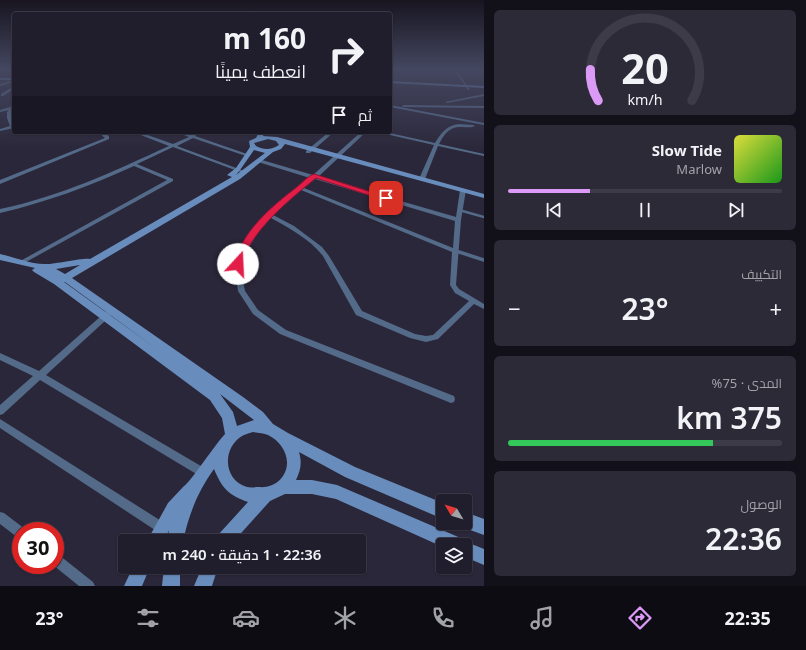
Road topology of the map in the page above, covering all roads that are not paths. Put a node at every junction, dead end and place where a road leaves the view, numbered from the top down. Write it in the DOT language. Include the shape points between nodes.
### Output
graph roads {
  1 [pos="478,96"];
  2 [pos="392,106"];
  3 [pos="392,106"];
  4 [pos="431,106"];
  5 [pos="484,107"];
  6 [pos="12,108"];
  7 [pos="12,110"];
  8 [pos="0,111"];
  9 [pos="12,122"];
  10 [pos="484,125"];
  11 [pos="12,127"];
  12 [pos="0,130"];
  13 [pos="103,134"];
  14 [pos="140,134"];
  15 [pos="184,134"];
  16 [pos="196,134"];
  17 [pos="261,134"];
  18 [pos="330,134"];
  19 [pos="362,134"];
  20 [pos="388,134"];
  21 [pos="192,137"];
  22 [pos="277,137"];
  23 [pos="258,138"];
  24 [pos="436,144"];
  25 [pos="173,146"];
  26 [pos="253,148"];
  27 [pos="274,150"];
  28 [pos="311,151"];
  29 [pos="248,155"];
  30 [pos="484,155"];
  31 [pos="336,157"];
  32 [pos="260,160"];
  33 [pos="133,164"];
  34 [pos="241,170"];
  35 [pos="314,176"];
  36 [pos="422,179"];
  37 [pos="0,182"];
  38 [pos="299,188"];
  39 [pos="463,190"];
  40 [pos="484,196"];
  41 [pos="459,210"];
  42 [pos="0,211"];
  43 [pos="269,215"];
  44 [pos="484,217"];
  45 [pos="458,220"];
  46 [pos="456,251"];
  47 [pos="0,257"];
  48 [pos="484,260"];
  49 [pos="0,261"];
  50 [pos="24,261"];
  51 [pos="85,263"];
  52 [pos="44,267"];
  53 [pos="62,279"];
  54 [pos="473,301"];
  55 [pos="484,306"];
  56 [pos="109,314"];
  57 [pos="0,356"];
  58 [pos="40,376"];
  59 [pos="451,398"];
  60 [pos="0,411"];
  61 [pos="0,422"];
  62 [pos="268,428"];
  63 [pos="232,434"];
  64 [pos="282,436"];
  65 [pos="222,447"];
  66 [pos="202,472"];
  67 [pos="282,487"];
  68 [pos="191,490"];
  69 [pos="265,495"];
  70 [pos="436,508"];
  71 [pos="0,517"];
  72 [pos="472,523"];
  73 [pos="12,526"];
  74 [pos="484,527"];
  75 [pos="158,534"];
  76 [pos="177,534"];
  77 [pos="230,534"];
  78 [pos="441,538"];
  79 [pos="472,552"];
  80 [pos="484,557"];
  81 [pos="64,566"];
  82 [pos="139,574"];
  83 [pos="172,574"];
  84 [pos="207,574"];
  85 [pos="89,586"];
  86 [pos="133,586"];
  87 [pos="171,586"];
  88 [pos="203,586"];
  1 -- 4 [label="street"];
  2 -- 4 [label="street"];
  3 -- 10 [label="street"];
  4 -- 5 [label="street"];
  6 -- 8 [label="street"];
  7 -- 9 [label="street" via="9,116"];
  10 -- 24 [label="street" via="450,127"];
  11 -- 12 [label="street"];
  13 -- 37 [label="street" via="107,139"];
  14 -- 25 [label="street"];
  15 -- 21 [label="street"];
  16 -- 21 [label="street"];
  17 -- 23 [label="street"];
  18 -- 28 [label="street"];
  19 -- 31 [label="street"];
  20 -- 24 [label="street"];
  21 -- 25 [label="street"];
  21 -- 29 [label="street"];
  22 -- 23 [label="street"];
  22 -- 27 [label="street" via="282,145"];
  22 -- 28 [label="street"];
  23 -- 26 [label="street" via="251,142"];
  24 -- 30 [label="street"];
  24 -- 36 [label="street"];
  25 -- 33 [label="street"];
  25 -- 34 [label="street"];
  26 -- 27 [label="street"];
  26 -- 29 [label="street"];
  27 -- 28 [label="street"];
  27 -- 32 [label="street"];
  28 -- 31 [label="street"];
  29 -- 34 [label="street"];
  31 -- 35 [label="street"];
  31 -- 36 [label="street"];
  32 -- 34 [label="street"];
  32 -- 35 [label="street"];
  33 -- 42 [label="street" via="71,192"];
  33 -- 50 [label="street" via="171,180"];
  34 -- 51 [label="street"];
  35 -- 38 [label="street"];
  35 -- 45 [label="street"];
  36 -- 39 [label="street"];
  38 -- 43 [label="street"];
  38 -- 46 [label="street"];
  39 -- 40 [label="street"];
  39 -- 41 [label="street"];
  41 -- 44 [label="lane"];
  41 -- 45 [label="street"];
  43 -- 54 [label="street" via="292,227 320,248 356,311 372,320 413,336 431,339"];
  43 -- 59 [label="street" via="246,244 238,264 238,278 242,291 258,314 267,323 283,332"];
  45 -- 46 [label="street"];
  46 -- 48 [label="lane"];
  46 -- 54 [label="street" via="454,288"];
  47 -- 50 [label="street"];
  49 -- 53 [label="street" via="23,265"];
  50 -- 52 [label="street"];
  51 -- 52 [label="street"];
  51 -- 53 [label="street"];
  51 -- 53 [label="street" via="78,274"];
  52 -- 53 [label="street"];
  53 -- 56 [label="street"];
  53 -- 56 [label="street"];
  54 -- 55 [label="street"];
  56 -- 58 [label="street"];
  56 -- 62 [label="street" via="244,405"];
  56 -- 63 [label="street" via="214,396 228,416"];
  57 -- 58 [label="street"];
  58 -- 60 [label="street"];
  58 -- 66 [label="street"];
  61 -- 75 [label="street"];
  62 -- 63 [label="street" via="252,426"];
  62 -- 64 [label="street"];
  63 -- 65 [label="street"];
  64 -- 67 [label="street" via="292,449 294,465 288,481"];
  64 -- 70 [label="street" via="350,472"];
  65 -- 66 [label="street"];
  65 -- 69 [label="street" via="220,467 230,486 247,494"];
  66 -- 68 [label="street"];
  67 -- 69 [label="street"];
  67 -- 78 [label="street" via="312,487 337,492"];
  68 -- 75 [label="street" via="178,502"];
  68 -- 76 [label="street"];
  69 -- 77 [label="street"];
  71 -- 73 [label="street"];
  72 -- 74 [label="street"];
  79 -- 80 [label="street"];
  81 -- 85 [label="street"];
  82 -- 86 [label="street"];
  83 -- 87 [label="street"];
  84 -- 88 [label="street"];
}
